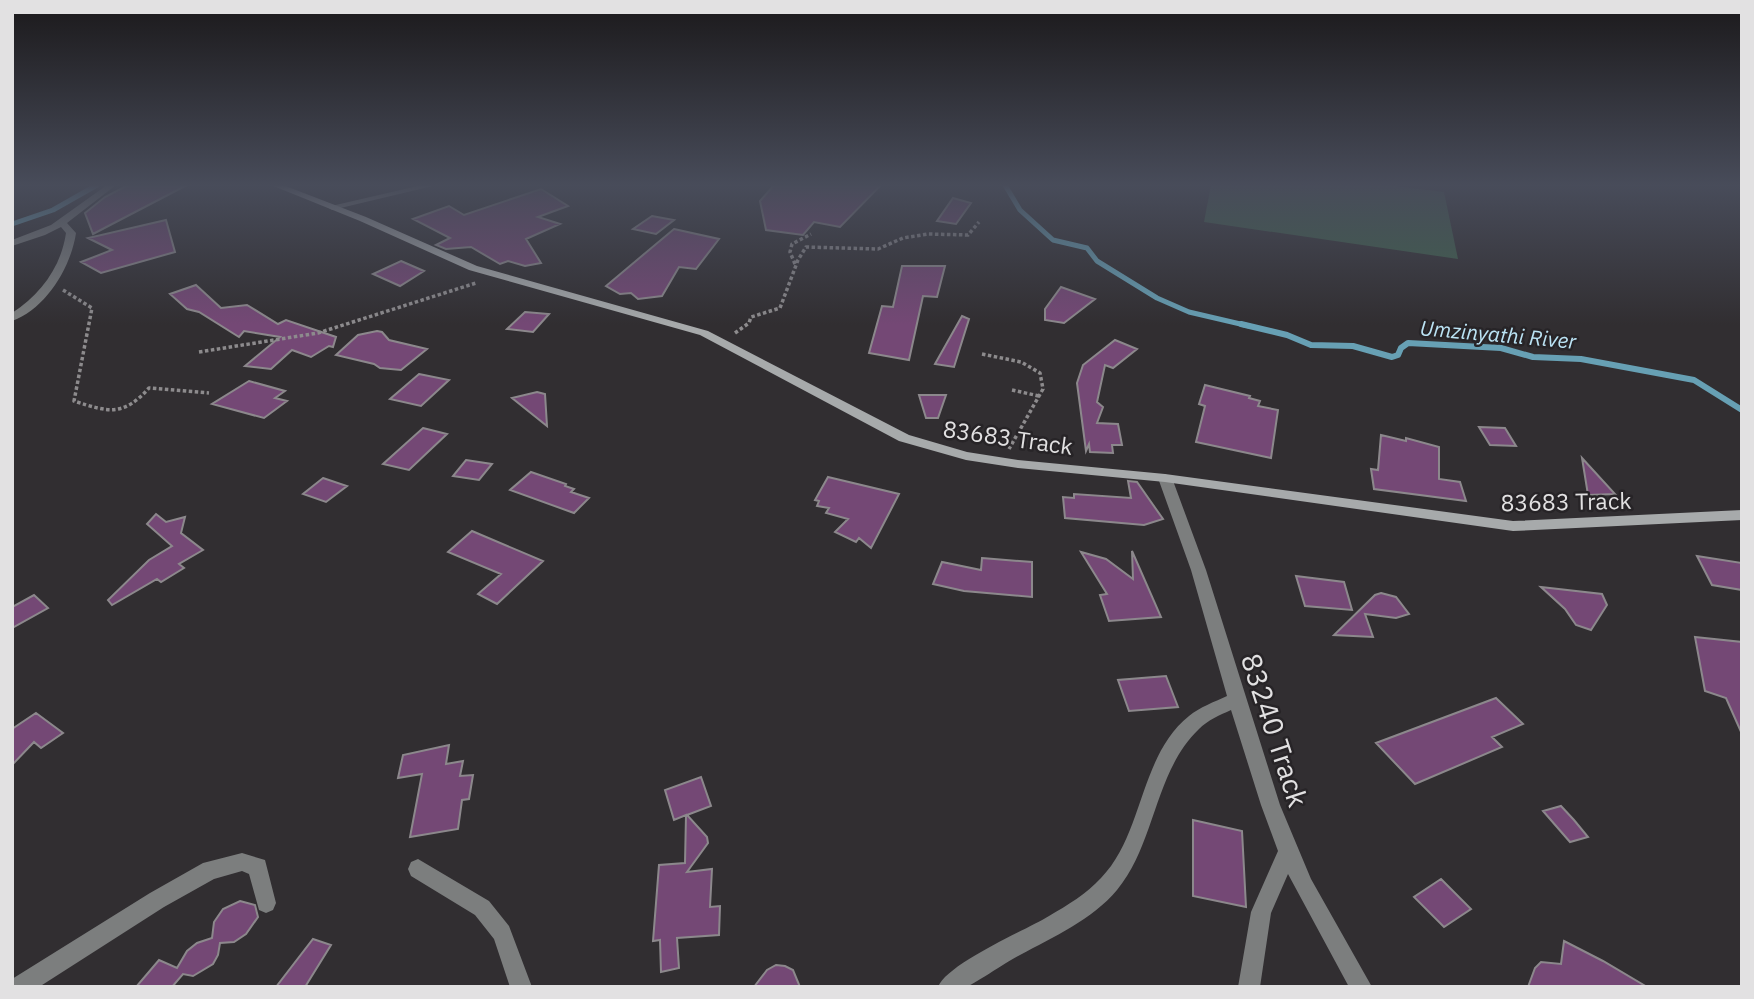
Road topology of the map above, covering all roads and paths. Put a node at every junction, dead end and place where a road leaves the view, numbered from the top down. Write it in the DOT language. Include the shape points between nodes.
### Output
graph roads {
  1 [pos="48,232"];
  2 [pos="70,232"];
  3 [pos="391,232"];
  4 [pos="971,232"];
  5 [pos="811,234"];
  6 [pos="12,243"];
  7 [pos="796,265"];
  8 [pos="497,276"];
  9 [pos="50,282"];
  10 [pos="12,318"];
  11 [pos="723,342"];
  12 [pos="199,352"];
  13 [pos="982,354"];
  14 [pos="1012,390"];
  15 [pos="209,393"];
  16 [pos="1039,396"];
  17 [pos="1002,462"];
  18 [pos="1165,478"];
  19 [pos="1742,515"];
  20 [pos="1236,699"];
  21 [pos="1288,852"];
  22 [pos="418,869"];
  23 [pos="266,903"];
  24 [pos="19,987"];
  25 [pos="521,987"];
  26 [pos="948,987"];
  27 [pos="1249,987"];
  28 [pos="1362,987"];
  1 -- 6 [label="street"];
  2 -- 9 [label="street" via="71,243"];
  3 -- 8 [label="street, 83683 Track"];
  4 -- 7 [label="path" via="903,238 878,249 806,247"];
  5 -- 7 [label="path" via="790,244 790,257"];
  7 -- 11 [label="path" via="780,307 751,317"];
  8 -- 11 [label="street, 83683 Track" via="674,323"];
  8 -- 12 [label="path" via="338,327"];
  9 -- 10 [label="street"];
  9 -- 15 [label="path" via="92,307 74,401 110,412 136,405 149,388"];
  11 -- 17 [label="street, 83683 Track" via="904,438 944,452"];
  13 -- 16 [label="path" via="1021,362 1040,373 1043,388"];
  14 -- 16 [label="path"];
  16 -- 17 [label="path"];
  17 -- 18 [label="street, 83683 Track"];
  18 -- 19 [label="street, 83683 Track" via="1513,526"];
  18 -- 20 [label="street, 83240 Track"];
  20 -- 21 [label="street, 83240 Track"];
  20 -- 26 [label="street" via="1191,724 1174,746 1124,858 1091,902 971,968"];
  21 -- 27 [label="street" via="1261,912"];
  21 -- 28 [label="street, 83240 Track"];
  22 -- 25 [label="street" via="482,908 502,933"];
  23 -- 24 [label="street" via="258,867 230,864 210,870"];
}
